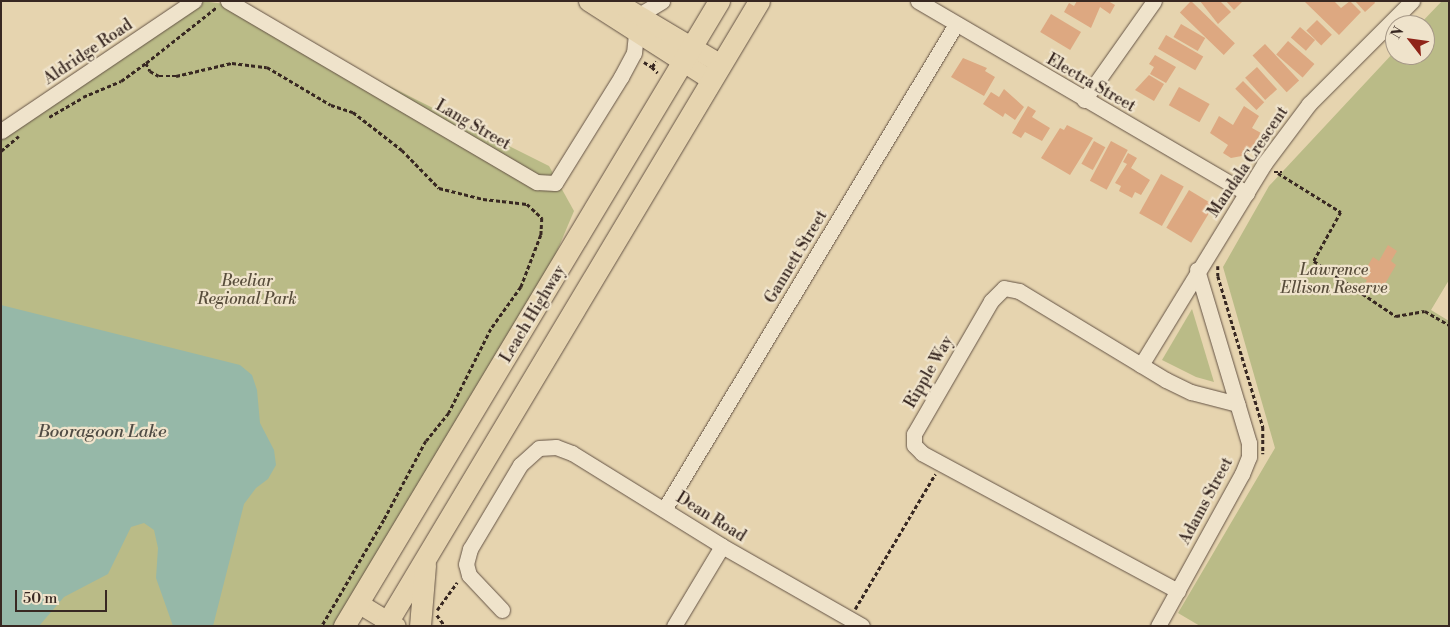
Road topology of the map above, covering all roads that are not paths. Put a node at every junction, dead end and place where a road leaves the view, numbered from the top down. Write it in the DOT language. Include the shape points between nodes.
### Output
graph roads {
  1 [pos="194,1"];
  2 [pos="226,1"];
  3 [pos="588,1"];
  4 [pos="615,1"];
  5 [pos="662,1"];
  6 [pos="719,1"];
  7 [pos="758,1"];
  8 [pos="918,1"];
  9 [pos="1154,1"];
  10 [pos="1412,1"];
  11 [pos="637,24"];
  12 [pos="956,24"];
  13 [pos="687,55"];
  14 [pos="716,72"];
  15 [pos="1084,100"];
  16 [pos="1,131"];
  17 [pos="1246,193"];
  18 [pos="1197,270"];
  19 [pos="1141,365"];
  20 [pos="1237,404"];
  21 [pos="479,405"];
  22 [pos="509,421"];
  23 [pos="665,508"];
  24 [pos="722,546"];
  25 [pos="426,558"];
  26 [pos="1178,591"];
  27 [pos="358,603"];
  28 [pos="502,610"];
  29 [pos="855,622"];
  30 [pos="390,624"];
  31 [pos="341,626"];
  32 [pos="420,626"];
  33 [pos="674,626"];
  34 [pos="1158,626"];
  1 -- 16 [label="street, Aldridge Road"];
  2 -- 11 [label="street, Lang Street" via="532,180 556,183 622,77 634,53"];
  3 -- 11 [label="main road"];
  4 -- 11 [label="main road"];
  5 -- 11 [label="street"];
  6 -- 13 [label="highway, Leach Highway"];
  7 -- 14 [label="highway, Leach Highway"];
  8 -- 12 [label="street, Electra Street"];
  9 -- 15 [label="street"];
  10 -- 17 [label="street, Mandala Crescent" via="1309,104"];
  11 -- 13 [label="main road"];
  12 -- 15 [label="street, Electra Street"];
  12 -- 23 [label="street, Gannett Street"];
  13 -- 14 [label="main road"];
  13 -- 21 [label="highway, Leach Highway"];
  14 -- 22 [label="highway, Leach Highway"];
  15 -- 17 [label="street, Electra Street"];
  17 -- 18 [label="street, Mandala Crescent"];
  18 -- 19 [label="street, Mandala Crescent"];
  18 -- 20 [label="street, Adams Street"];
  19 -- 20 [label="street, Ripple Way" via="1191,392"];
  19 -- 26 [label="street, Ripple Way" via="1019,290 1004,288 991,301 914,434 914,445 940,464"];
  20 -- 26 [label="street, Adams Street" via="1250,443 1248,457"];
  21 -- 22 [label="highway"];
  21 -- 27 [label="highway, Leach Highway"];
  22 -- 25 [label="highway, Leach Highway"];
  23 -- 24 [label="street, Dean Road"];
  23 -- 28 [label="street, Dean Road" via="572,453 556,447 539,448 520,465 470,549 466,564 469,575"];
  24 -- 29 [label="street, Dean Road"];
  24 -- 33 [label="street"];
  25 -- 30 [label="highway, Leach Highway"];
  25 -- 32 [label="highway"];
  26 -- 34 [label="street, Adams Street"];
  27 -- 30 [label="main road"];
  27 -- 31 [label="highway, Leach Highway"];
}
